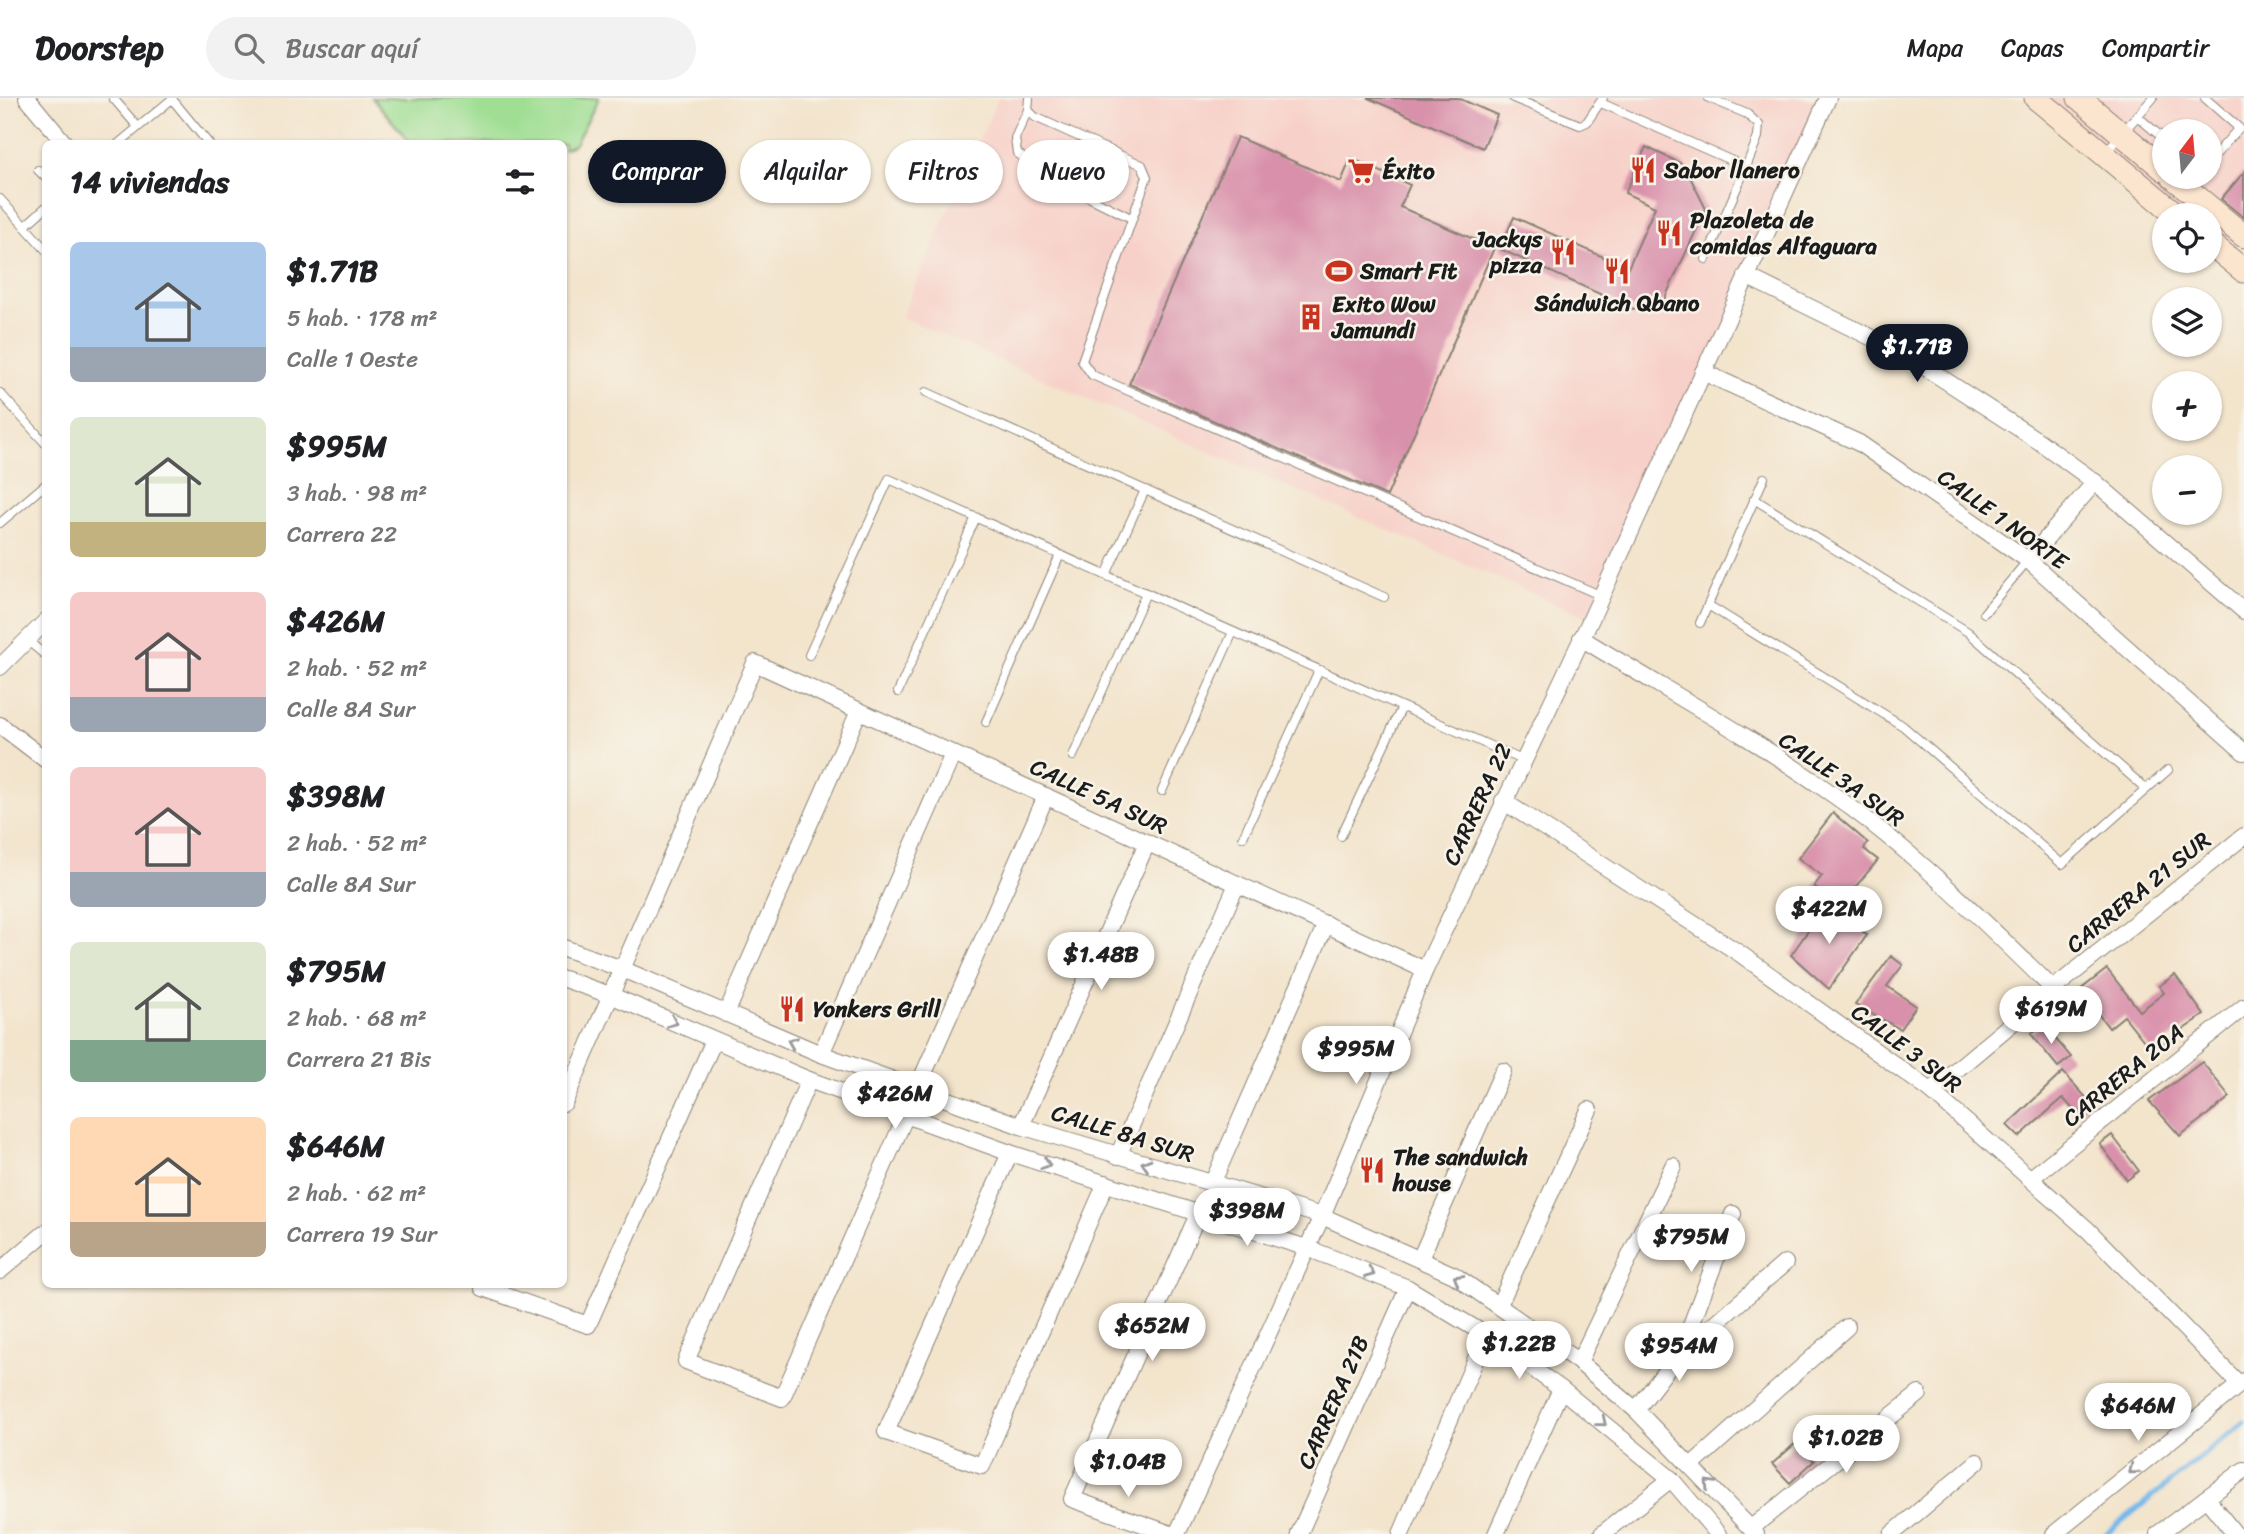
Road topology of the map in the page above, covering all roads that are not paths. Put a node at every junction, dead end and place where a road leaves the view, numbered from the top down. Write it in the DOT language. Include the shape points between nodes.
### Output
graph roads {
  1 [pos="27,98"];
  2 [pos="113,98"];
  3 [pos="171,98"];
  4 [pos="1029,98"];
  5 [pos="1513,98"];
  6 [pos="1709,98"];
  7 [pos="1828,98"];
  8 [pos="2036,98"];
  9 [pos="2079,98"];
  10 [pos="2153,98"];
  11 [pos="2205,98"];
  12 [pos="1602,101"];
  13 [pos="1028,110"];
  14 [pos="2137,116"];
  15 [pos="138,127"];
  16 [pos="2152,129"];
  17 [pos="2121,133"];
  18 [pos="62,140"];
  19 [pos="123,140"];
  20 [pos="206,140"];
  21 [pos="2222,147"];
  22 [pos="2104,155"];
  23 [pos="2152,159"];
  24 [pos="1746,167"];
  25 [pos="38,170"];
  26 [pos="42,174"];
  27 [pos="2191,189"];
  28 [pos="0,199"];
  29 [pos="2162,203"];
  30 [pos="42,211"];
  31 [pos="1131,218"];
  32 [pos="25,226"];
  33 [pos="2244,236"];
  34 [pos="42,245"];
  35 [pos="2222,253"];
  36 [pos="1706,259"];
  37 [pos="2244,271"];
  38 [pos="1746,276"];
  39 [pos="1703,372"];
  40 [pos="926,392"];
  41 [pos="0,393"];
  42 [pos="42,440"];
  43 [pos="1763,478"];
  44 [pos="2095,482"];
  45 [pos="42,487"];
  46 [pos="1145,490"];
  47 [pos="1754,499"];
  48 [pos="976,517"];
  49 [pos="0,523"];
  50 [pos="1059,555"];
  51 [pos="2028,560"];
  52 [pos="1106,575"];
  53 [pos="1146,593"];
  54 [pos="1602,596"];
  55 [pos="1384,597"];
  56 [pos="1708,605"];
  57 [pos="2244,611"];
  58 [pos="1984,613"];
  59 [pos="1700,623"];
  60 [pos="42,625"];
  61 [pos="1233,632"];
  62 [pos="1581,638"];
  63 [pos="27,639"];
  64 [pos="42,652"];
  65 [pos="809,655"];
  66 [pos="0,667"];
  67 [pos="1319,670"];
  68 [pos="898,692"];
  69 [pos="1402,706"];
  70 [pos="859,711"];
  71 [pos="986,722"];
  72 [pos="0,725"];
  73 [pos="2244,752"];
  74 [pos="953,754"];
  75 [pos="1073,756"];
  76 [pos="42,757"];
  77 [pos="1522,760"];
  78 [pos="2168,770"];
  79 [pos="2146,789"];
  80 [pos="1162,791"];
  81 [pos="1045,796"];
  82 [pos="1503,801"];
  83 [pos="1243,836"];
  84 [pos="1341,836"];
  85 [pos="2244,836"];
  86 [pos="1147,843"];
  87 [pos="1237,884"];
  88 [pos="1326,924"];
  89 [pos="567,949"];
  90 [pos="622,969"];
  91 [pos="1425,970"];
  92 [pos="567,980"];
  93 [pos="2053,989"];
  94 [pos="610,995"];
  95 [pos="2244,1007"];
  96 [pos="726,1014"];
  97 [pos="714,1040"];
  98 [pos="821,1054"];
  99 [pos="1503,1072"];
  100 [pos="809,1080"];
  101 [pos="917,1089"];
  102 [pos="1931,1091"];
  103 [pos="567,1095"];
  104 [pos="1590,1110"];
  105 [pos="906,1115"];
  106 [pos="1021,1126"];
  107 [pos="1010,1153"];
  108 [pos="1118,1156"];
  109 [pos="1673,1166"];
  110 [pos="2031,1178"];
  111 [pos="1106,1184"];
  112 [pos="1212,1184"];
  113 [pos="1199,1212"];
  114 [pos="1733,1214"];
  115 [pos="1322,1216"];
  116 [pos="42,1235"];
  117 [pos="1307,1248"];
  118 [pos="1420,1259"];
  119 [pos="1785,1263"];
  120 [pos="0,1271"];
  121 [pos="483,1288"];
  122 [pos="1408,1288"];
  123 [pos="1499,1305"];
  124 [pos="1847,1327"];
  125 [pos="1694,1334"];
  126 [pos="1486,1335"];
  127 [pos="1579,1362"];
  128 [pos="2242,1383"];
  129 [pos="1561,1389"];
  130 [pos="1919,1394"];
  131 [pos="1636,1410"];
  132 [pos="1977,1462"];
  133 [pos="1692,1465"];
  134 [pos="2244,1470"];
  135 [pos="1671,1479"];
  136 [pos="2206,1498"];
  137 [pos="1753,1531"];
  138 [pos="1171,1534"];
  139 [pos="1177,1534"];
  140 [pos="1299,1534"];
  141 [pos="1401,1534"];
  142 [pos="1496,1534"];
  143 [pos="1602,1534"];
  144 [pos="1718,1534"];
  145 [pos="1892,1534"];
  146 [pos="2054,1534"];
  147 [pos="2158,1534"];
  148 [pos="2235,1534"];
  1 -- 18 [label="street"];
  2 -- 15 [label="lane"];
  3 -- 15 [label="lane"];
  3 -- 20 [label="lane"];
  4 -- 13 [label="lane"];
  5 -- 12 [label="lane" via="1580,125"];
  6 -- 24 [label="lane" via="1747,114 1759,125"];
  7 -- 38 [label="street, CARRERA 22"];
  8 -- 22 [label="main road"];
  9 -- 17 [label="main road"];
  10 -- 14 [label="lane"];
  11 -- 21 [label="lane" via="2239,128"];
  12 -- 24 [label="lane"];
  13 -- 31 [label="lane" via="1017,132 1017,153 1050,178"];
  13 -- 31 [label="lane" via="1142,165 1147,177"];
  14 -- 16 [label="lane"];
  14 -- 17 [label="lane"];
  15 -- 19 [label="lane"];
  17 -- 22 [label="lane"];
  17 -- 23 [label="main road"];
  22 -- 29 [label="main road"];
  24 -- 36 [label="lane"];
  25 -- 26 [label="lane"];
  27 -- 33 [label="main road"];
  28 -- 32 [label="lane"];
  30 -- 32 [label="lane"];
  31 -- 54 [label="lane" via="1082,361 1092,375"];
  32 -- 34 [label="lane"];
  35 -- 37 [label="main road"];
  38 -- 39 [label="street, CARRERA 22"];
  38 -- 44 [label="street" via="1903,353"];
  39 -- 51 [label="street, CALLE 1 NORTE" via="1859,443"];
  39 -- 54 [label="street, CARRERA 22"];
  40 -- 46 [label="lane"];
  41 -- 42 [label="lane"];
  43 -- 47 [label="lane"];
  44 -- 51 [label="street"];
  44 -- 57 [label="street"];
  45 -- 49 [label="lane"];
  46 -- 52 [label="lane"];
  46 -- 55 [label="lane"];
  47 -- 56 [label="lane"];
  47 -- 79 [label="lane" via="1968,632"];
  48 -- 50 [label="lane"];
  48 -- 65 [label="lane" via="889,479"];
  48 -- 68 [label="lane"];
  50 -- 52 [label="lane"];
  50 -- 71 [label="lane"];
  51 -- 58 [label="lane"];
  51 -- 73 [label="street, CALLE 1 NORTE"];
  52 -- 53 [label="lane"];
  53 -- 61 [label="lane"];
  53 -- 75 [label="lane"];
  54 -- 62 [label="street, CARRERA 22"];
  56 -- 59 [label="lane"];
  56 -- 79 [label="lane" via="1903,726 2062,864"];
  60 -- 63 [label="street"];
  61 -- 67 [label="lane"];
  61 -- 80 [label="lane"];
  62 -- 77 [label="street, CARRERA 22"];
  62 -- 93 [label="street, CALLE 3A SUR" via="1856,811 1971,909"];
  63 -- 64 [label="lane"];
  63 -- 66 [label="street"];
  67 -- 69 [label="lane"];
  67 -- 83 [label="lane"];
  69 -- 77 [label="lane"];
  69 -- 84 [label="lane"];
  70 -- 74 [label="street, CALLE 5A SUR"];
  70 -- 90 [label="street, CALLE 5A SUR" via="755,663"];
  70 -- 96 [label="street"];
  72 -- 76 [label="street"];
  74 -- 81 [label="street, CALLE 5A SUR"];
  74 -- 98 [label="street"];
  77 -- 82 [label="street, CARRERA 22"];
  78 -- 79 [label="lane"];
  81 -- 86 [label="street, CALLE 5A SUR"];
  81 -- 101 [label="street"];
  82 -- 91 [label="street, CARRERA 22"];
  82 -- 102 [label="street, CALLE 3 SUR" via="1739,953"];
  85 -- 93 [label="street, CARRERA 21 SUR"];
  86 -- 87 [label="street, CALLE 5A SUR"];
  86 -- 106 [label="street"];
  87 -- 88 [label="street, CALLE 5A SUR"];
  87 -- 108 [label="street"];
  88 -- 91 [label="street, CALLE 5A SUR"];
  88 -- 112 [label="street"];
  89 -- 90 [label="street, CALLE 8A SUR"];
  90 -- 94 [label="street"];
  90 -- 96 [label="street, CALLE 8A SUR"];
  91 -- 115 [label="street, CARRERA 22"];
  92 -- 94 [label="street"];
  93 -- 102 [label="street, CARRERA 21 SUR"];
  94 -- 97 [label="street, one-way"];
  94 -- 103 [label="street"];
  95 -- 110 [label="street, CARRERA 20A"];
  98 -- 96 [label="street, CALLE 8A SUR, one-way"];
  97 -- 100 [label="street"];
  97 -- 121 [label="street" via="588,1325"];
  98 -- 101 [label="street, CALLE 8A SUR"];
  99 -- 118 [label="street"];
  100 -- 105 [label="street"];
  100 -- 105 [label="street" via="686,1360 782,1398"];
  101 -- 106 [label="street, CALLE 8A SUR"];
  102 -- 110 [label="street, CALLE 3 SUR"];
  104 -- 123 [label="street"];
  105 -- 107 [label="street"];
  106 -- 108 [label="street, CALLE 8A SUR"];
  107 -- 111 [label="street, one-way"];
  107 -- 111 [label="street" via="886,1432 982,1466"];
  112 -- 108 [label="street, CALLE 8A SUR, one-way"];
  109 -- 127 [label="street"];
  110 -- 128 [label="street, CALLE 3 SUR"];
  111 -- 113 [label="street"];
  112 -- 115 [label="street, CALLE 8A SUR"];
  113 -- 117 [label="street"];
  113 -- 138 [label="street" via="1072,1499"];
  114 -- 125 [label="street" via="1691,1325"];
  115 -- 117 [label="street, CARRERA 22"];
  115 -- 118 [label="street, CALLE 8A SUR"];
  116 -- 120 [label="street"];
  117 -- 122 [label="street, one-way"];
  117 -- 139 [label="street, CARRERA 22"];
  123 -- 118 [label="street, CALLE 8A SUR, one-way"];
  119 -- 125 [label="street" via="1703,1334"];
  122 -- 126 [label="street"];
  122 -- 140 [label="street, CARRERA 21B"];
  123 -- 127 [label="street, CALLE 8A SUR"];
  124 -- 133 [label="street"];
  125 -- 131 [label="street"];
  126 -- 129 [label="street"];
  126 -- 141 [label="street"];
  127 -- 131 [label="street, CALLE 8A SUR"];
  128 -- 146 [label="street, one-way"];
  129 -- 135 [label="street, one-way"];
  129 -- 142 [label="street"];
  130 -- 137 [label="street"];
  131 -- 133 [label="street, CALLE 8A SUR"];
  132 -- 145 [label="street"];
  137 -- 133 [label="street, CALLE 8A SUR, one-way"];
  134 -- 136 [label="street"];
  135 -- 143 [label="street"];
  135 -- 144 [label="street"];
  136 -- 147 [label="street"];
  136 -- 148 [label="street"];
}
